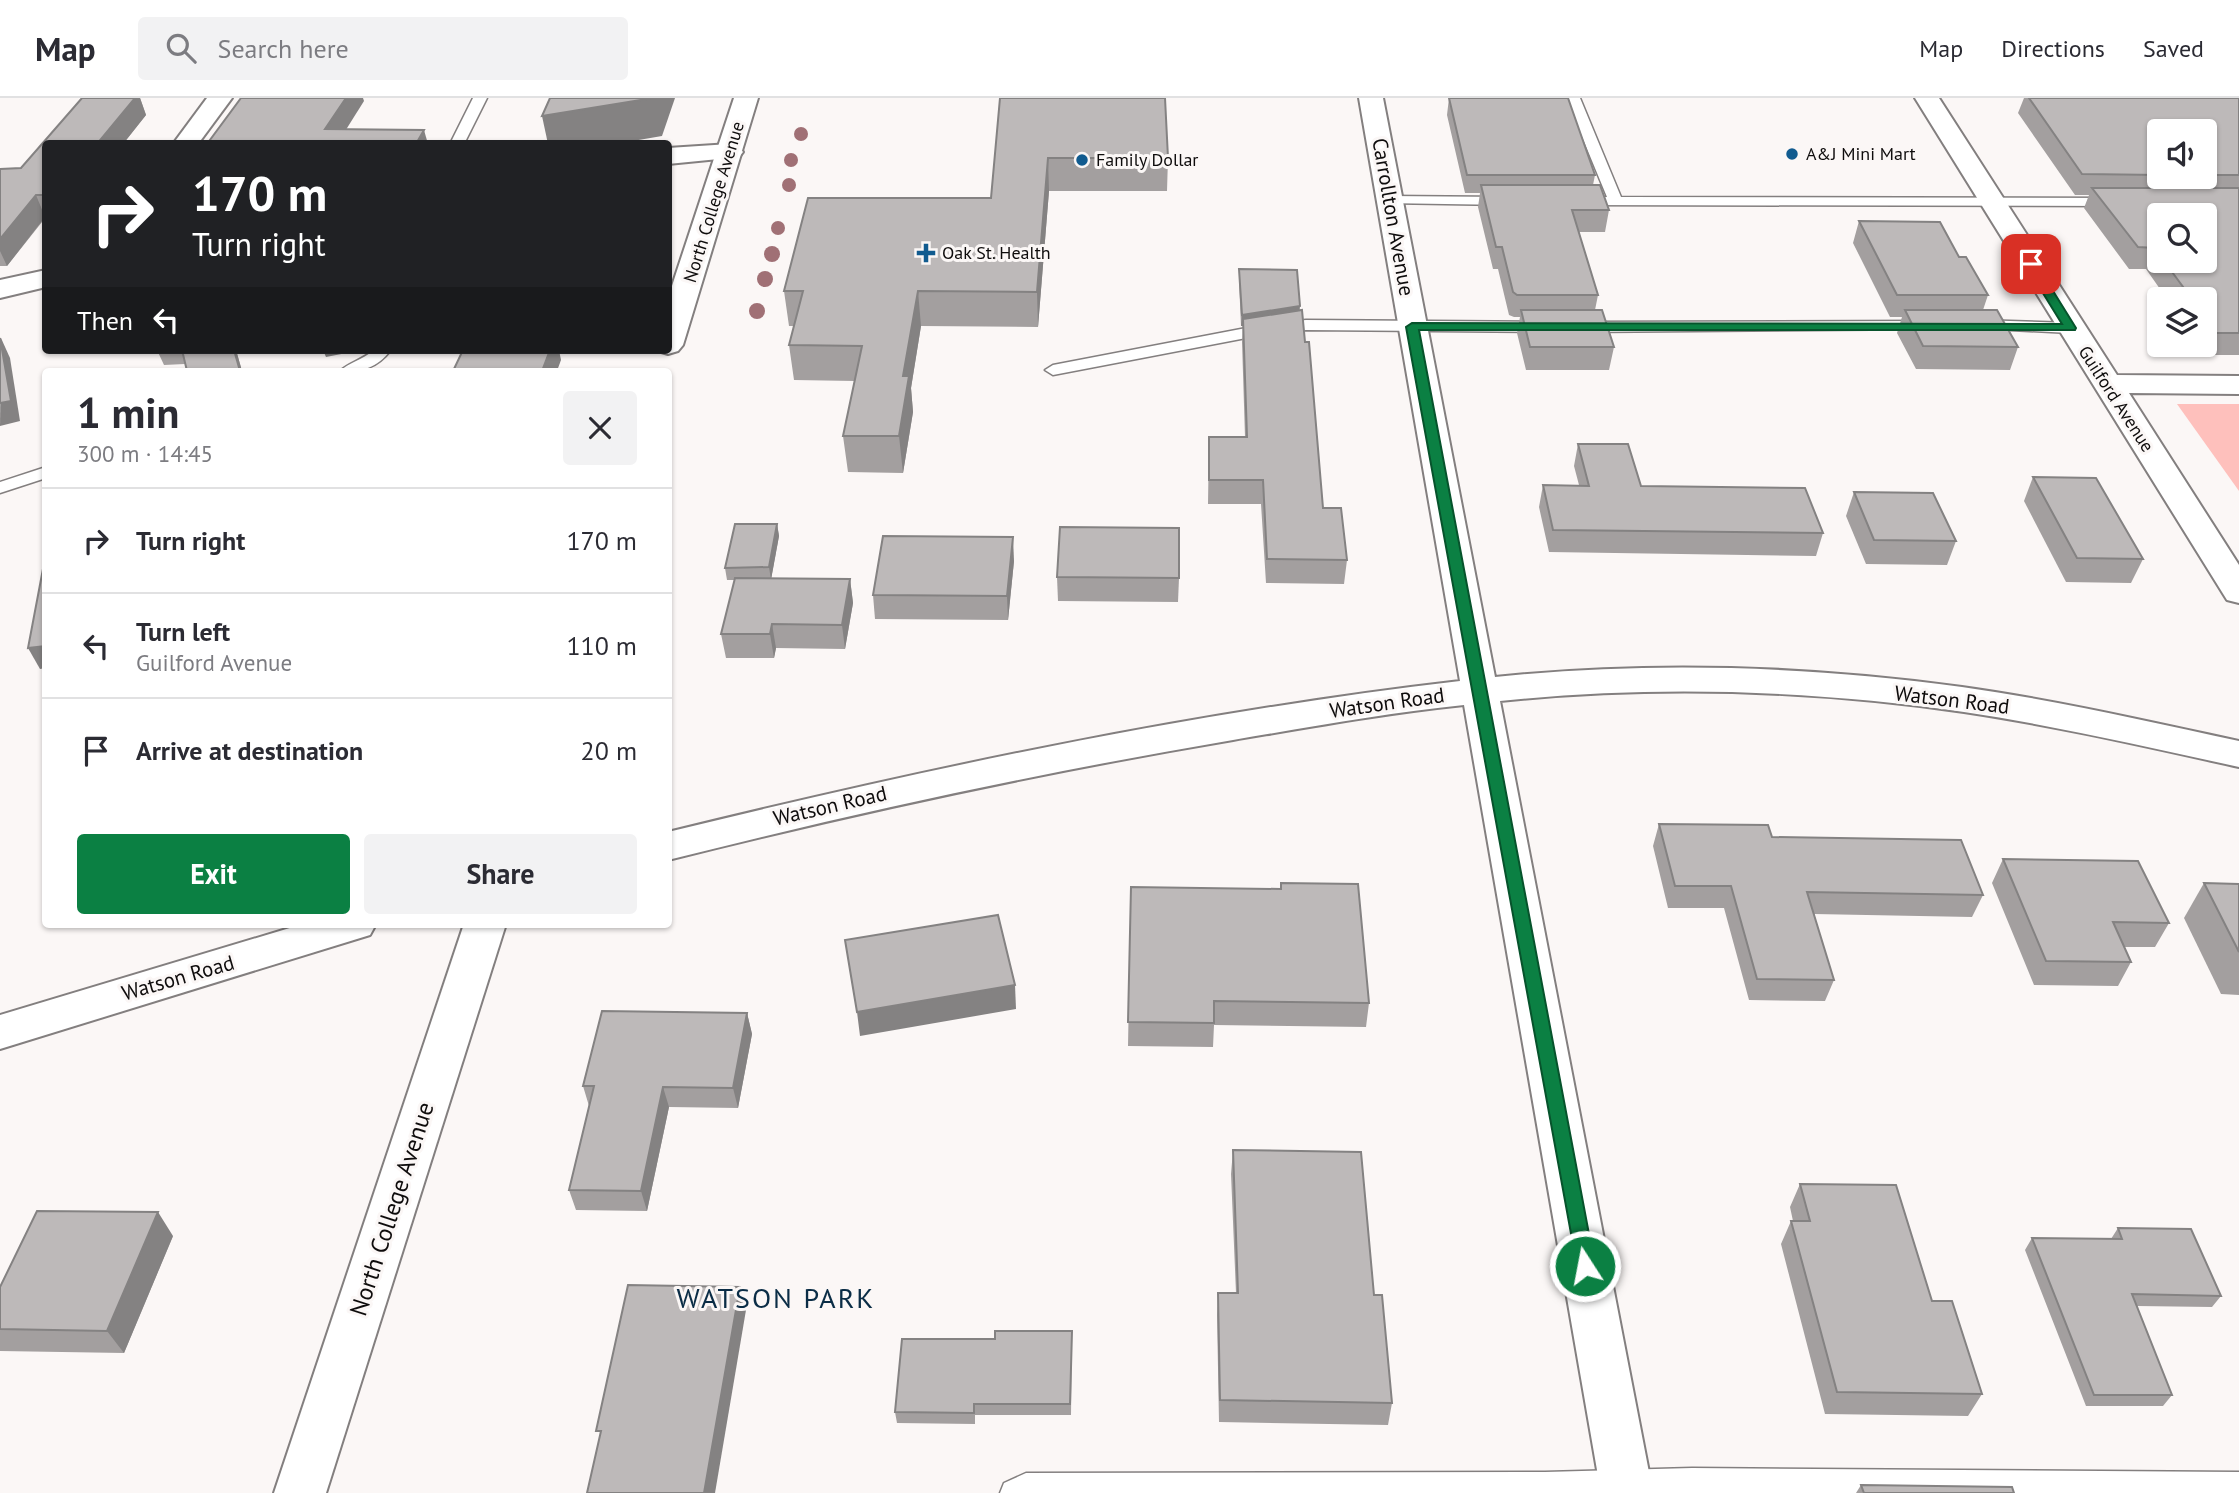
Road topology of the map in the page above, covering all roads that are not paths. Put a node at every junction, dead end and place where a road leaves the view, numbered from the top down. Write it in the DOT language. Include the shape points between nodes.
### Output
graph roads {
  1 [pos="220,98"];
  2 [pos="480,98"];
  3 [pos="746,98"];
  4 [pos="1371,98"];
  5 [pos="1573,98"];
  6 [pos="1927,98"];
  7 [pos="188,140"];
  8 [pos="459,140"];
  9 [pos="730,152"];
  10 [pos="672,156"];
  11 [pos="1389,200"];
  12 [pos="1520,201"];
  13 [pos="1561,201"];
  14 [pos="1616,201"];
  15 [pos="1992,201"];
  16 [pos="2133,202"];
  17 [pos="42,279"];
  18 [pos="0,289"];
  19 [pos="1412,327"];
  20 [pos="2070,328"];
  21 [pos="672,335"];
  22 [pos="379,354"];
  23 [pos="357,368"];
  24 [pos="1053,370"];
  25 [pos="2107,384"];
  26 [pos="2239,385"];
  27 [pos="42,473"];
  28 [pos="0,488"];
  29 [pos="2239,592"];
  30 [pos="1479,692"];
  31 [pos="2239,754"];
  32 [pos="672,845"];
  33 [pos="342,928"];
  34 [pos="484,928"];
  35 [pos="0,1032"];
  36 [pos="1627,1488"];
  37 [pos="2234,1488"];
  38 [pos="300,1493"];
  39 [pos="1014,1493"];
  1 -- 7 [label="street"];
  2 -- 8 [label="lane"];
  3 -- 9 [label="street, North College Avenue"];
  4 -- 11 [label="street, Carrollton Avenue"];
  5 -- 14 [label="lane"];
  6 -- 15 [label="street, Guilford Avenue"];
  9 -- 10 [label="street"];
  9 -- 21 [label="street, North College Avenue"];
  11 -- 12 [label="lane"];
  11 -- 19 [label="street, Carrollton Avenue"];
  13 -- 14 [label="lane"];
  14 -- 15 [label="lane"];
  15 -- 16 [label="lane"];
  15 -- 20 [label="street, Guilford Avenue"];
  17 -- 18 [label="street"];
  19 -- 20 [label="lane"];
  19 -- 24 [label="lane" via="1280,328"];
  19 -- 30 [label="street, Carrollton Avenue"];
  20 -- 25 [label="street, Guilford Avenue"];
  22 -- 23 [label="lane"];
  25 -- 26 [label="street"];
  25 -- 29 [label="street, Guilford Avenue"];
  27 -- 28 [label="lane"];
  30 -- 31 [label="street, Watson Road" via="1651,681 1914,694 2014,708"];
  30 -- 32 [label="street, Watson Road" via="1328,711 1023,764"];
  30 -- 36 [label="street, Carrollton Avenue"];
  33 -- 35 [label="street, Watson Road"];
  34 -- 38 [label="street, North College Avenue"];
  36 -- 37 [label="lane"];
  36 -- 39 [label="lane" via="1072,1486 1026,1487"];
}
